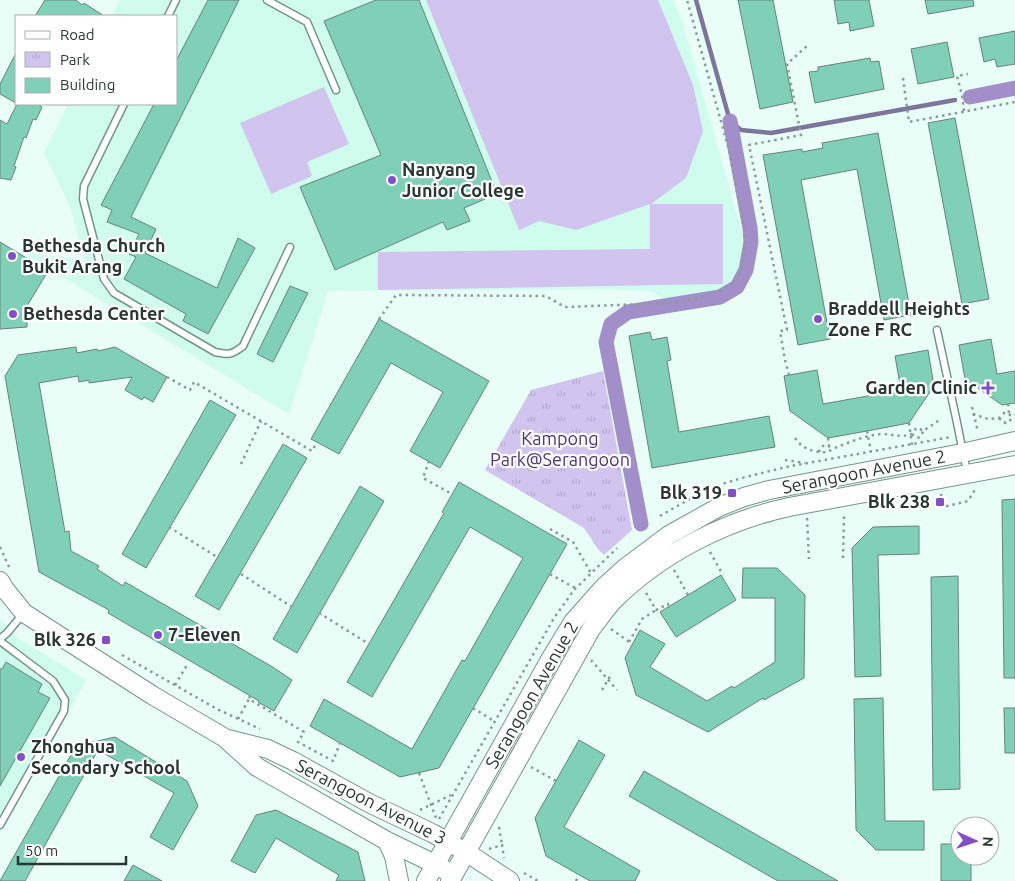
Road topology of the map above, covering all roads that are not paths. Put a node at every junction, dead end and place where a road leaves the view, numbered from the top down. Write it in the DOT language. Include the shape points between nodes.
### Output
graph roads {
  1 [pos="176,0"];
  2 [pos="267,0"];
  3 [pos="168,15"];
  4 [pos="336,90"];
  5 [pos="123,105"];
  6 [pos="290,247"];
  7 [pos="937,330"];
  8 [pos="1015,441"];
  9 [pos="962,453"];
  10 [pos="1015,465"];
  11 [pos="967,473"];
  12 [pos="6,576"];
  13 [pos="24,613"];
  14 [pos="0,640"];
  15 [pos="225,738"];
  16 [pos="0,825"];
  17 [pos="387,841"];
  18 [pos="448,842"];
  19 [pos="466,852"];
  20 [pos="435,864"];
  21 [pos="455,879"];
  22 [pos="399,881"];
  23 [pos="426,881"];
  24 [pos="510,881"];
  1 -- 3 [label="lane"];
  2 -- 4 [label="lane" via="307,22"];
  5 -- 6 [label="lane" via="88,174 83,199 104,279 114,293 215,352 236,352 243,346"];
  7 -- 9 [label="lane"];
  8 -- 9 [label="main road, Serangoon Avenue 2"];
  9 -- 11 [label="lane"];
  9 -- 18 [label="main road, Serangoon Avenue 2" via="744,497 718,507 662,540 626,568 573,622"];
  10 -- 11 [label="main road, Serangoon Avenue 2"];
  11 -- 19 [label="main road, Serangoon Avenue 2" via="755,516 682,548 635,580 613,600 591,629"];
  12 -- 13 [label="main road, Serangoon Avenue 3" via="4,588"];
  13 -- 14 [label="lane"];
  13 -- 15 [label="main road, Serangoon Avenue 3" via="152,696"];
  14 -- 16 [label="lane" via="53,681 65,700 64,711"];
  15 -- 17 [label="main road, Serangoon Avenue 3" via="257,767"];
  15 -- 18 [label="main road, Serangoon Avenue 3" via="268,749"];
  17 -- 20 [label="main road, Serangoon Avenue 3"];
  17 -- 22 [label="main road"];
  18 -- 19 [label="main road, Serangoon Avenue 3"];
  18 -- 20 [label="main road, Serangoon Avenue 2"];
  19 -- 21 [label="main road, Serangoon Avenue 2"];
  19 -- 24 [label="main road, Serangoon Avenue 3"];
  20 -- 21 [label="main road, Serangoon Avenue 3"];
  20 -- 23 [label="main road, Serangoon Avenue 2"];
}
